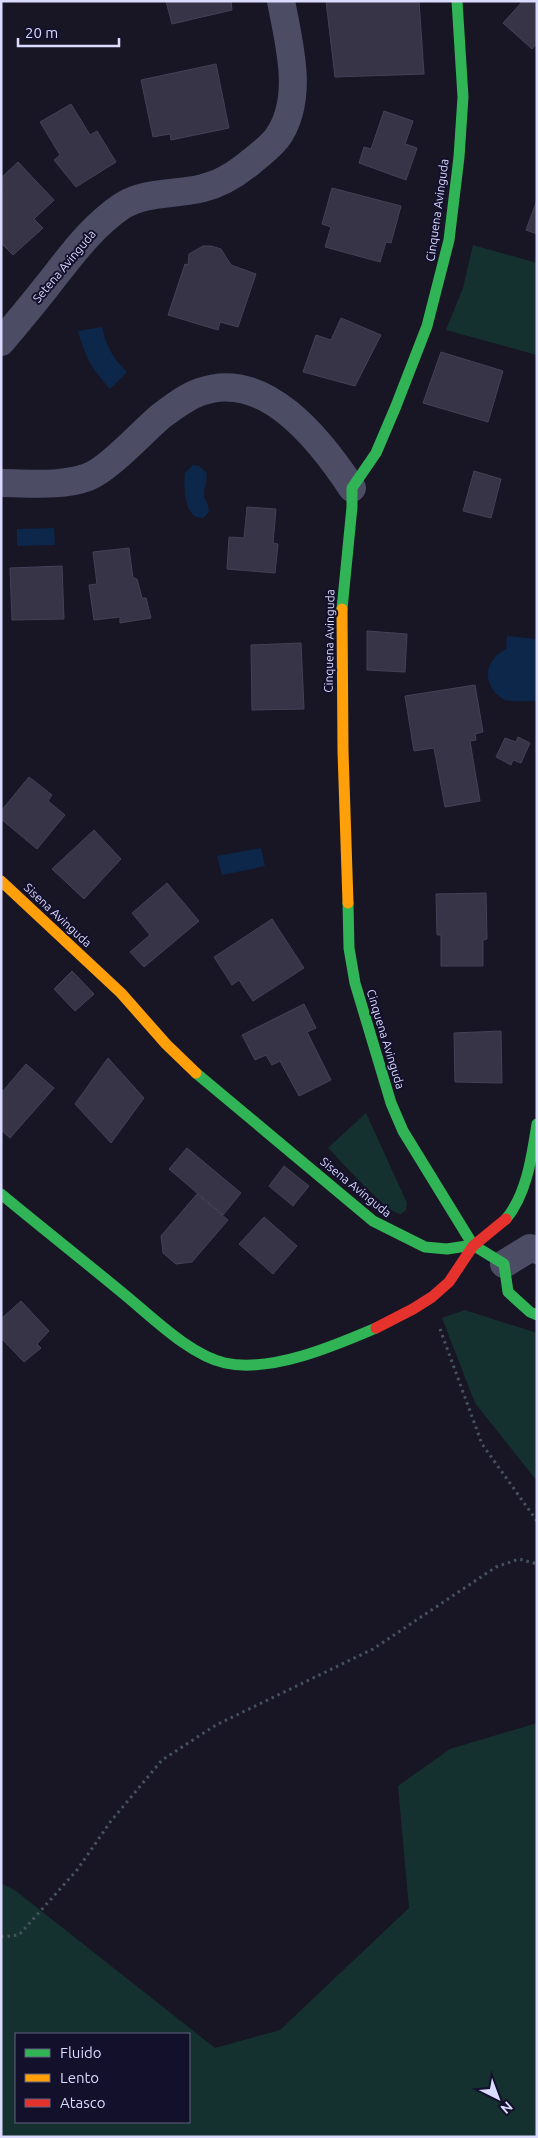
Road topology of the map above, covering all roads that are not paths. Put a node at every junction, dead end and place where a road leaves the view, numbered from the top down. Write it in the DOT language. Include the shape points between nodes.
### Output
graph roads {
  1 [pos="281,1"];
  2 [pos="457,1"];
  3 [pos="1,342"];
  4 [pos="1,483"];
  5 [pos="352,488"];
  6 [pos="1,881"];
  7 [pos="537,1124"];
  8 [pos="1,1194"];
  9 [pos="473,1245"];
  10 [pos="537,1250"];
  11 [pos="504,1264"];
  12 [pos="537,1315"];
  1 -- 3 [label="street, Setena Avinguda" via="294,91 277,137 248,165 211,186 143,196 124,205 76,248"];
  2 -- 5 [label="street, Cinquena Avinguda" via="463,97 449,240 427,326 396,406 376,453"];
  4 -- 5 [label="street" via="56,482 90,476 182,402 200,392 223,388 264,395 293,415"];
  5 -- 9 [label="street, Cinquena Avinguda" via="342,599 350,964 397,1118"];
  6 -- 9 [label="street, Sisena Avinguda" via="121,993 166,1044 212,1088 374,1221 425,1247 447,1249"];
  7 -- 9 [label="street" via="526,1176 509,1214"];
  8 -- 9 [label="street" via="178,1338 225,1363 274,1362 303,1354 355,1336 427,1302 446,1286"];
  9 -- 11 [label="street"];
  10 -- 11 [label="street" via="530,1248"];
  11 -- 12 [label="street" via="508,1292"];
}
